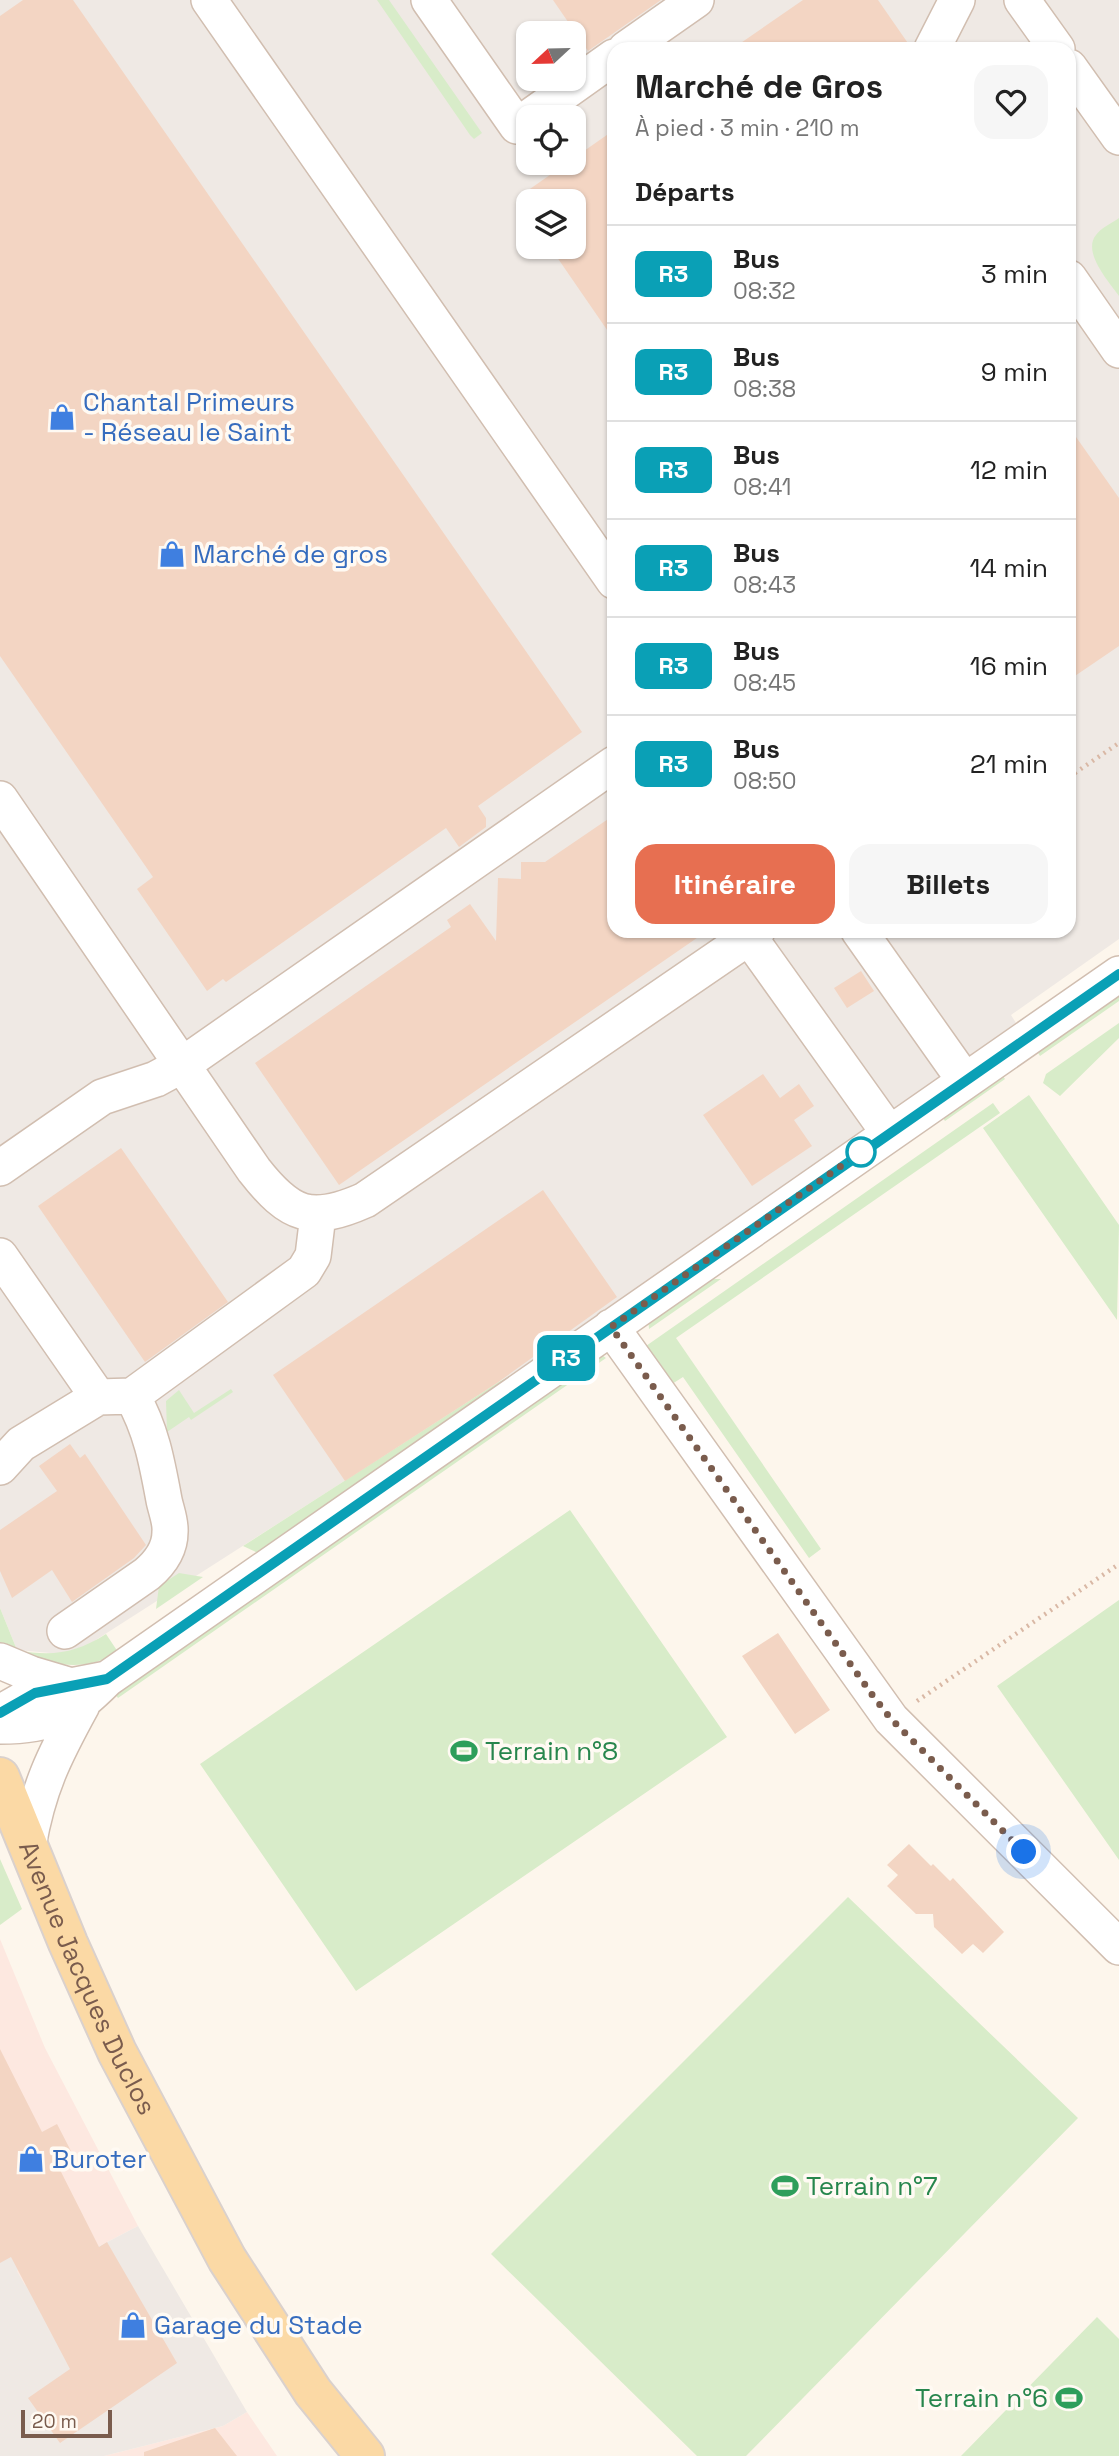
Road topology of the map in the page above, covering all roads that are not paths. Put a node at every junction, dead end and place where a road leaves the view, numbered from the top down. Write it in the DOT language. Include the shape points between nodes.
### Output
graph roads {
  1 [pos="209,0"];
  2 [pos="429,0"];
  3 [pos="696,0"];
  4 [pos="957,0"];
  5 [pos="1022,0"];
  6 [pos="636,42"];
  7 [pos="936,42"];
  8 [pos="1051,42"];
  9 [pos="607,62"];
  10 [pos="1076,77"];
  11 [pos="1119,137"];
  12 [pos="1076,288"];
  13 [pos="1119,350"];
  14 [pos="607,571"];
  15 [pos="607,769"];
  16 [pos="0,799"];
  17 [pos="747,938"];
  18 [pos="756,938"];
  19 [pos="864,938"];
  20 [pos="1119,974"];
  21 [pos="183,1065"];
  22 [pos="965,1081"];
  23 [pos="889,1133"];
  24 [pos="0,1168"];
  25 [pos="318,1215"];
  26 [pos="0,1256"];
  27 [pos="611,1327"];
  28 [pos="132,1396"];
  29 [pos="97,1397"];
  30 [pos="0,1467"];
  31 [pos="65,1631"];
  32 [pos="0,1661"];
  33 [pos="75,1695"];
  34 [pos="0,1713"];
  35 [pos="0,1726"];
  36 [pos="0,1777"];
  37 [pos="28,1846"];
  38 [pos="1119,1947"];
  39 [pos="365,2456"];
  1 -- 14 [label="street"];
  2 -- 9 [label="street" via="517,125"];
  3 -- 6 [label="street"];
  4 -- 7 [label="street"];
  5 -- 8 [label="street"];
  10 -- 11 [label="street"];
  12 -- 13 [label="street"];
  15 -- 21 [label="street"];
  16 -- 21 [label="street"];
  17 -- 25 [label="street" via="365,1199"];
  18 -- 23 [label="street"];
  19 -- 22 [label="street"];
  20 -- 22 [label="street"];
  21 -- 24 [label="street" via="102,1097"];
  21 -- 25 [label="street" via="274,1196 297,1212"];
  22 -- 23 [label="street"];
  23 -- 27 [label="street"];
  25 -- 28 [label="street" via="313,1256 304,1271"];
  26 -- 29 [label="street"];
  27 -- 33 [label="street" via="107,1679"];
  27 -- 38 [label="street" via="882,1708"];
  28 -- 29 [label="street"];
  28 -- 31 [label="street" via="152,1440 170,1532 167,1548 147,1574"];
  29 -- 30 [label="street" via="21,1444"];
  32 -- 33 [label="street"];
  33 -- 34 [label="street" via="35,1693"];
  33 -- 35 [label="street" via="54,1721"];
  33 -- 37 [label="street" via="45,1773"];
  36 -- 37 [label="main road, Avenue Jacques Duclos"];
  37 -- 39 [label="main road, Avenue Jacques Duclos" via="117,2052 227,2259 313,2392"];
}
